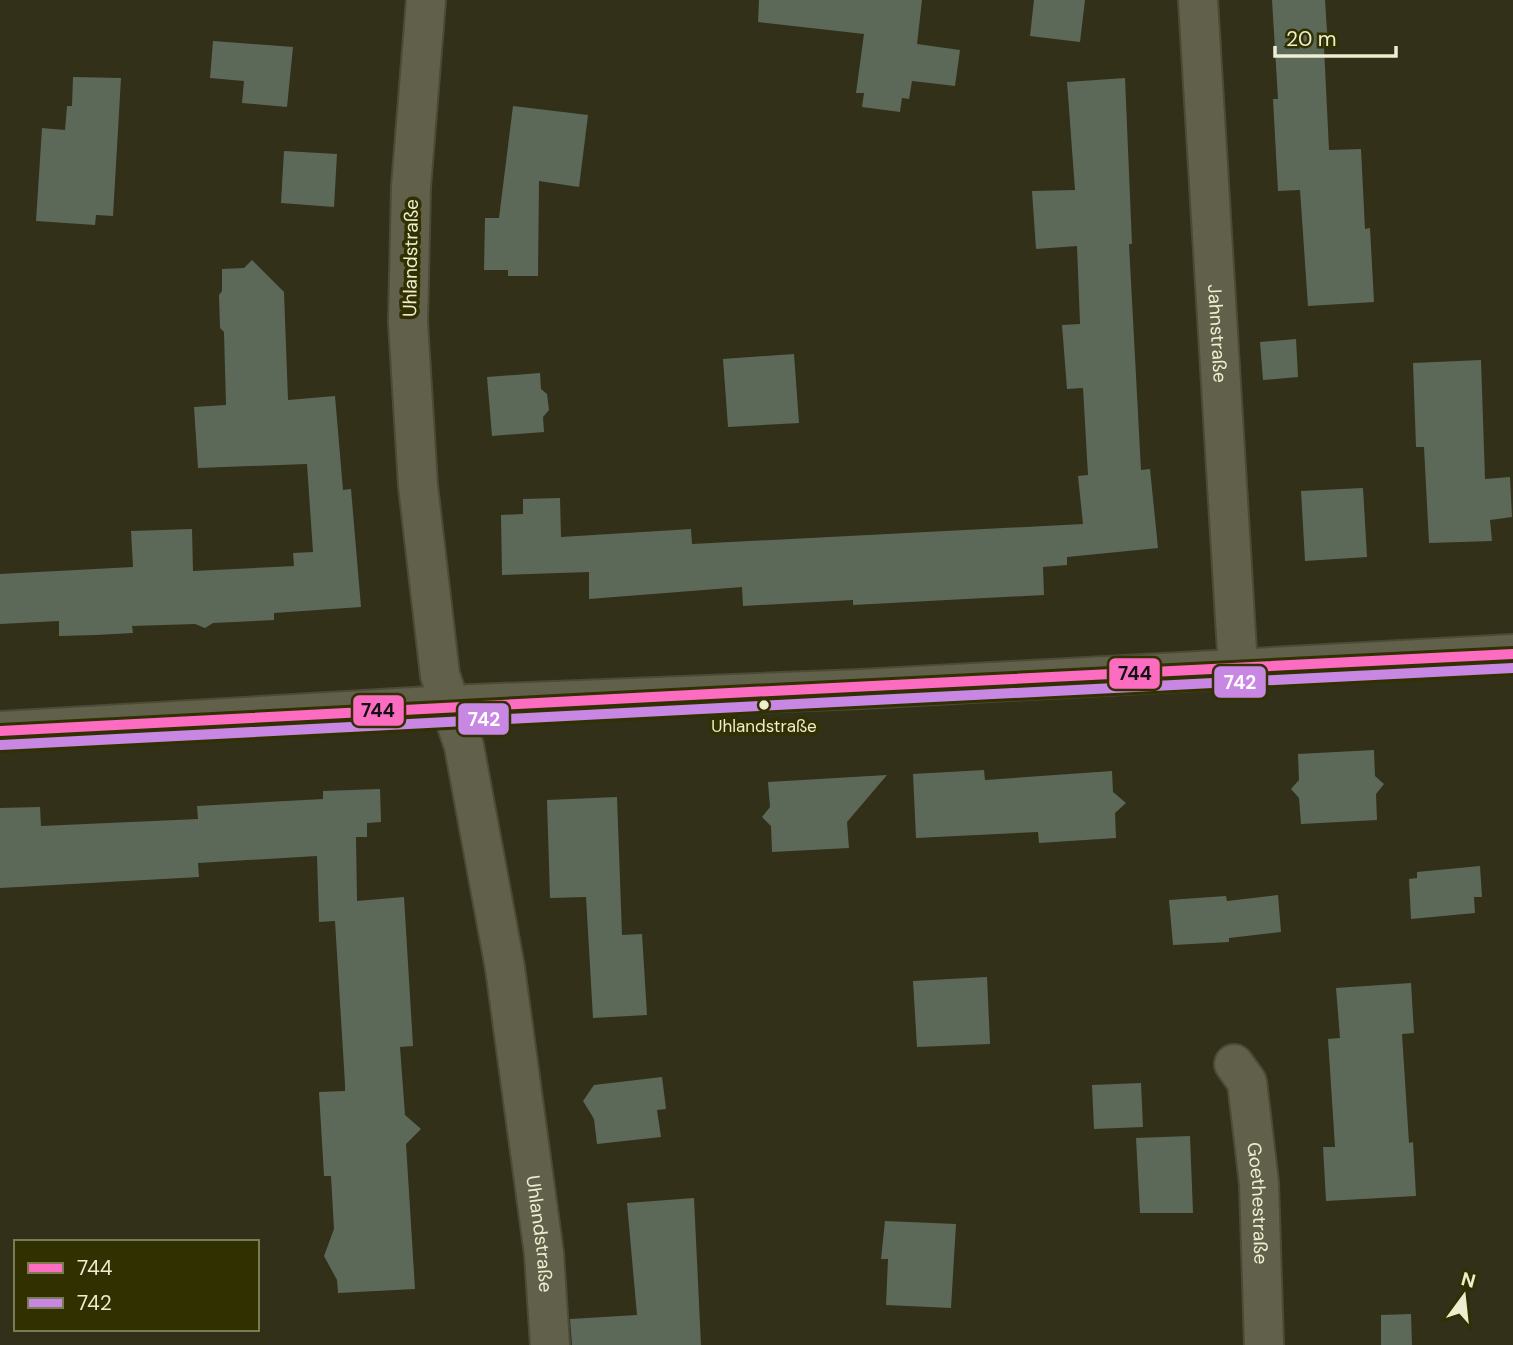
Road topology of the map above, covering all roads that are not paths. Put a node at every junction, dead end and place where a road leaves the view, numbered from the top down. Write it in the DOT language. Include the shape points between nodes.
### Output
graph roads {
  1 [pos="426,0"];
  2 [pos="1198,0"];
  3 [pos="1513,654"];
  4 [pos="1238,667"];
  5 [pos="449,705"];
  6 [pos="0,731"];
  7 [pos="1234,1064"];
  8 [pos="550,1345"];
  9 [pos="1264,1345"];
  1 -- 5 [label="street, Uhlandstraße" via="411,187 408,322 418,486 440,675"];
  2 -- 4 [label="street, Jahnstraße"];
  3 -- 4 [label="street"];
  4 -- 5 [label="street" via="861,689"];
  5 -- 6 [label="street"];
  5 -- 8 [label="street, Uhlandstraße" via="464,746 505,968 544,1254"];
  7 -- 9 [label="street, Goethestraße" via="1247,1082 1259,1183"];
}
